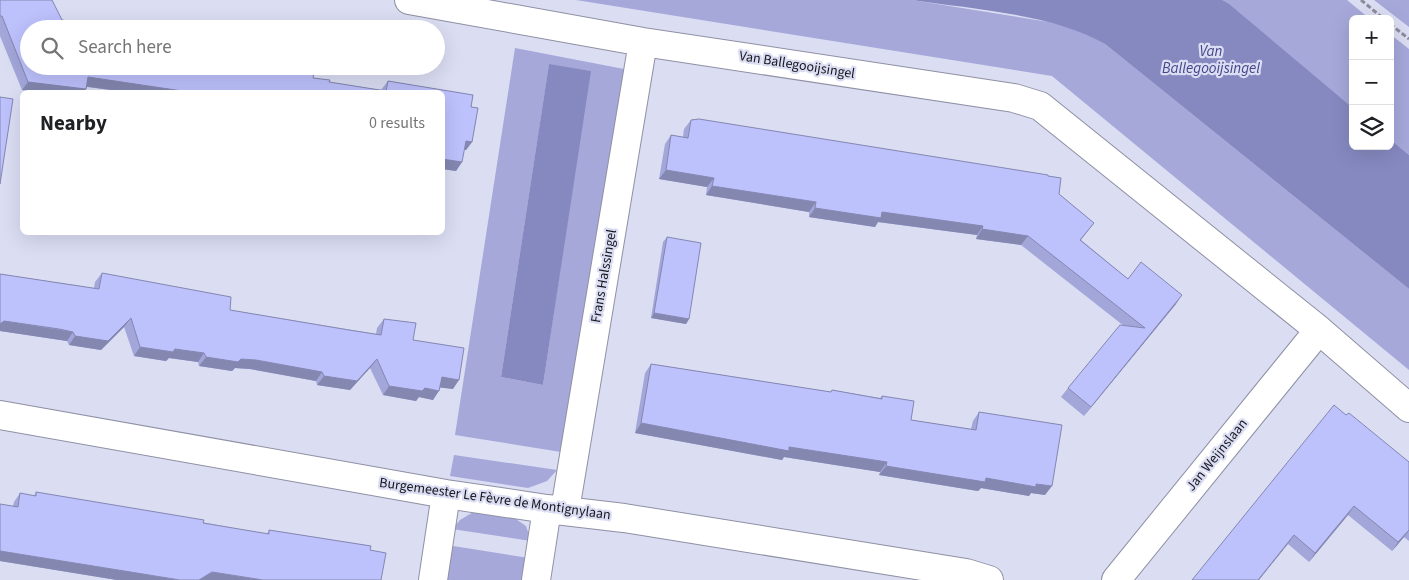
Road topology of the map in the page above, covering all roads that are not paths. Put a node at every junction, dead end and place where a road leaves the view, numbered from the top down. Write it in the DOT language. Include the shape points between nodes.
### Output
graph roads {
  1 [pos="409,0"];
  2 [pos="643,42"];
  3 [pos="1319,330"];
  4 [pos="1409,408"];
  5 [pos="0,415"];
  6 [pos="446,494"];
  7 [pos="556,510"];
  8 [pos="433,580"];
  9 [pos="536,580"];
  10 [pos="989,580"];
  11 [pos="1116,580"];
  1 -- 2 [label="street, Van Ballegooijsingel"];
  2 -- 3 [label="street, Van Ballegooijsingel" via="1014,98 1040,106"];
  2 -- 7 [label="street, Frans Halssingel"];
  3 -- 4 [label="street, Van Ballegooijsingel"];
  3 -- 11 [label="street, Jan Weijnslaan"];
  5 -- 6 [label="street, Burgemeester Le Fèvre de Montignylaan"];
  6 -- 7 [label="street, Burgemeester Le Fèvre de Montignylaan"];
  6 -- 8 [label="street"];
  7 -- 9 [label="street, Frans Halssingel"];
  7 -- 10 [label="street, Burgemeester Le Fèvre de Montignylaan" via="966,573"];
}
